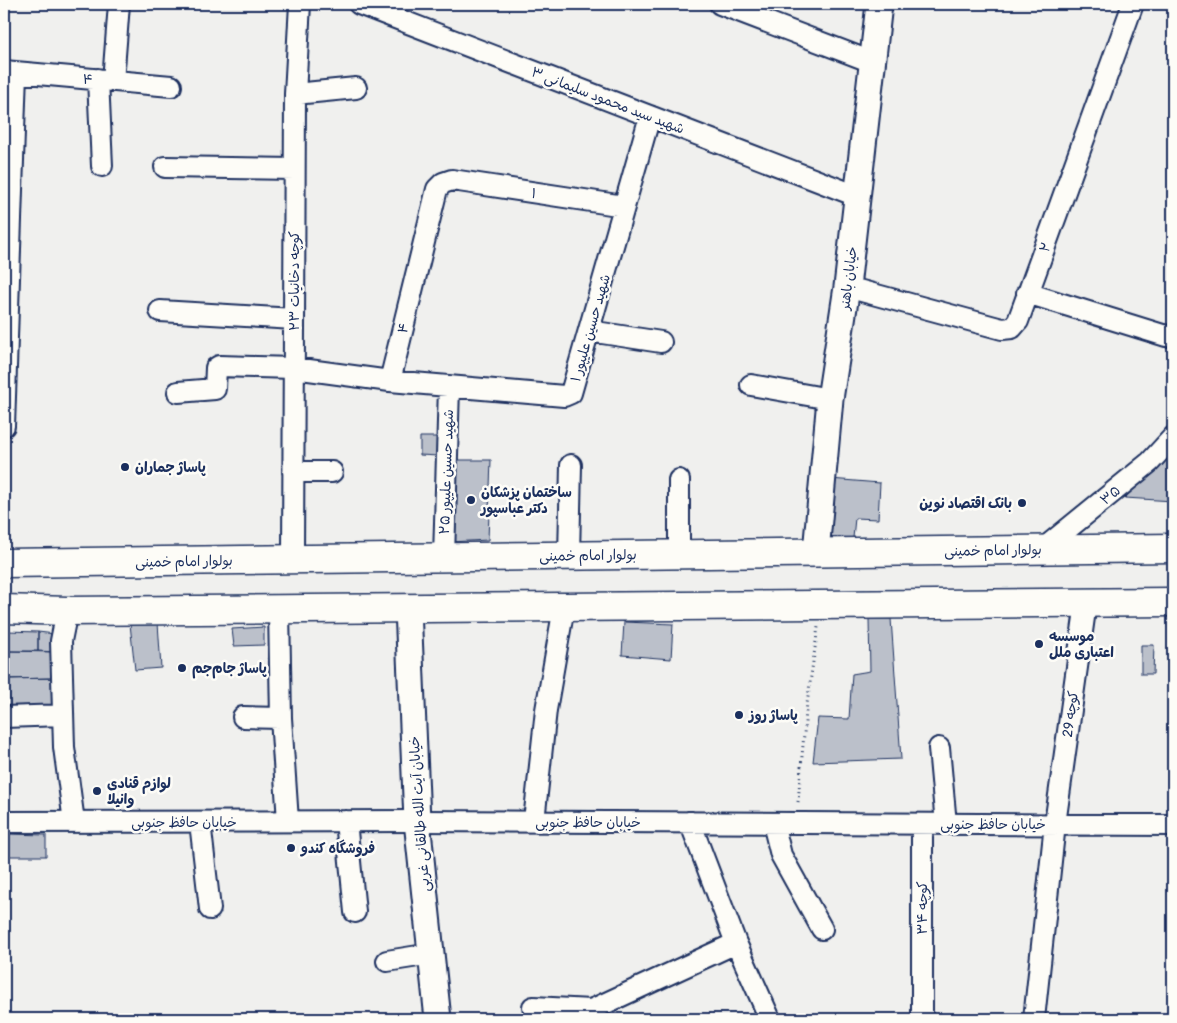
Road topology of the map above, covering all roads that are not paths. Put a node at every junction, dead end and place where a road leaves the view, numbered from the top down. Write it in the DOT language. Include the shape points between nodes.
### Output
graph roads {
  1 [pos="119,4"];
  2 [pos="300,4"];
  3 [pos="359,4"];
  4 [pos="720,4"];
  5 [pos="879,4"];
  6 [pos="1133,4"];
  7 [pos="872,62"];
  8 [pos="10,72"];
  9 [pos="105,80"];
  10 [pos="171,86"];
  11 [pos="356,88"];
  12 [pos="295,94"];
  13 [pos="650,116"];
  14 [pos="102,166"];
  15 [pos="165,167"];
  16 [pos="294,169"];
  17 [pos="443,183"];
  18 [pos="857,196"];
  19 [pos="624,206"];
  20 [pos="847,287"];
  21 [pos="1028,293"];
  22 [pos="160,311"];
  23 [pos="294,319"];
  24 [pos="589,331"];
  25 [pos="1173,336"];
  26 [pos="661,342"];
  27 [pos="294,368"];
  28 [pos="390,381"];
  29 [pos="751,385"];
  30 [pos="449,387"];
  31 [pos="178,392"];
  32 [pos="830,399"];
  33 [pos="4,426"];
  34 [pos="1173,437"];
  35 [pos="571,465"];
  36 [pos="293,472"];
  37 [pos="332,472"];
  38 [pos="679,480"];
  39 [pos="1173,548"];
  40 [pos="1043,549"];
  41 [pos="816,552"];
  42 [pos="679,554"];
  43 [pos="569,556"];
  44 [pos="444,557"];
  45 [pos="293,559"];
  46 [pos="4,563"];
  47 [pos="1173,602"];
  48 [pos="1086,603"];
  49 [pos="564,607"];
  50 [pos="408,608"];
  51 [pos="4,610"];
  52 [pos="279,610"];
  53 [pos="67,611"];
  54 [pos="63,716"];
  55 [pos="4,717"];
  56 [pos="243,717"];
  57 [pos="280,718"];
  58 [pos="939,748"];
  59 [pos="288,821"];
  60 [pos="346,821"];
  61 [pos="417,821"];
  62 [pos="534,821"];
  63 [pos="4,822"];
  64 [pos="74,822"];
  65 [pos="200,822"];
  66 [pos="690,822"];
  67 [pos="773,823"];
  68 [pos="922,824"];
  69 [pos="946,824"];
  70 [pos="1054,824"];
  71 [pos="1173,825"];
  72 [pos="210,909"];
  73 [pos="355,912"];
  74 [pos="822,929"];
  75 [pos="736,943"];
  76 [pos="431,954"];
  77 [pos="387,961"];
  78 [pos="533,1007"];
  79 [pos="591,1015"];
  80 [pos="438,1019"];
  81 [pos="770,1019"];
  82 [pos="922,1019"];
  83 [pos="1034,1019"];
  1 -- 9 [label="street"];
  2 -- 12 [label="street, کوچه دخانیات ۲۳"];
  3 -- 13 [label="street, شهید سید محمود سلیمانی ۳"];
  4 -- 7 [label="street"];
  5 -- 7 [label="street, خیابان باهنر"];
  6 -- 21 [label="street, ۲"];
  7 -- 18 [label="street, خیابان باهنر"];
  8 -- 9 [label="street, ۴"];
  8 -- 33 [label="street"];
  9 -- 10 [label="street, ۴"];
  9 -- 14 [label="street"];
  11 -- 12 [label="street"];
  12 -- 16 [label="street, کوچه دخانیات ۲۳"];
  13 -- 18 [label="street, شهید سید محمود سلیمانی ۳"];
  13 -- 19 [label="street, شهید حسین علیپور ۱"];
  15 -- 16 [label="street"];
  16 -- 23 [label="street, کوچه دخانیات ۲۳"];
  17 -- 19 [label="street, ۱" via="452,180"];
  17 -- 28 [label="street, ۴" via="437,189"];
  18 -- 20 [label="street, خیابان باهنر"];
  19 -- 24 [label="street, شهید حسین علیپور ۱"];
  20 -- 21 [label="street, ۲" via="1002,330 1012,328 1018,321"];
  20 -- 32 [label="street, خیابان باهنر"];
  21 -- 25 [label="street"];
  22 -- 23 [label="street"];
  23 -- 27 [label="street, کوچه دخانیات ۲۳"];
  24 -- 26 [label="street"];
  24 -- 30 [label="street, شهید حسین علیپور ۱" via="571,393 564,396"];
  27 -- 28 [label="street"];
  27 -- 31 [label="street" via="219,366 216,368 215,389"];
  27 -- 36 [label="street, کوچه دخانیات ۲۳"];
  28 -- 30 [label="street, شهید حسین علیپور ۱"];
  29 -- 32 [label="street"];
  30 -- 44 [label="street, شهید حسین علیپور ۲۵"];
  32 -- 41 [label="street, خیابان باهنر"];
  34 -- 40 [label="street, ۳۵" via="1150,462"];
  35 -- 43 [label="street"];
  36 -- 37 [label="street"];
  36 -- 45 [label="street, کوچه دخانیات ۲۳"];
  38 -- 42 [label="street"];
  39 -- 40 [label="main road, بولوار امام خمینی"];
  40 -- 41 [label="main road, بولوار امام خمینی"];
  41 -- 42 [label="main road, بولوار امام خمینی"];
  42 -- 43 [label="main road, بولوار امام خمینی"];
  43 -- 44 [label="main road, بولوار امام خمینی"];
  44 -- 45 [label="main road, بولوار امام خمینی"];
  45 -- 46 [label="main road, بولوار امام خمینی"];
  47 -- 48 [label="main road"];
  48 -- 49 [label="main road"];
  48 -- 70 [label="street, کوچه 29"];
  49 -- 50 [label="main road"];
  49 -- 62 [label="street" via="546,710"];
  50 -- 52 [label="main road"];
  50 -- 61 [label="street, خیابان آیت الله طالقانی غربی"];
  51 -- 53 [label="main road"];
  52 -- 53 [label="main road"];
  52 -- 57 [label="street"];
  53 -- 54 [label="street" via="61,641"];
  54 -- 55 [label="street"];
  54 -- 64 [label="street"];
  56 -- 57 [label="street"];
  57 -- 59 [label="street"];
  58 -- 69 [label="street"];
  59 -- 60 [label="street, خیابان حافظ جنوبی"];
  59 -- 65 [label="street, خیابان حافظ جنوبی"];
  60 -- 61 [label="street, خیابان حافظ جنوبی"];
  60 -- 73 [label="street"];
  61 -- 62 [label="street, خیابان حافظ جنوبی"];
  61 -- 76 [label="street, خیابان آیت الله طالقانی غربی"];
  62 -- 66 [label="street, خیابان حافظ جنوبی"];
  63 -- 64 [label="street, خیابان حافظ جنوبی"];
  64 -- 65 [label="street, خیابان حافظ جنوبی"];
  65 -- 72 [label="street"];
  66 -- 67 [label="street, خیابان حافظ جنوبی"];
  66 -- 75 [label="street"];
  67 -- 68 [label="street, خیابان حافظ جنوبی"];
  67 -- 74 [label="street" via="781,855"];
  68 -- 69 [label="street, خیابان حافظ جنوبی"];
  68 -- 82 [label="street, کوچه ۳۴"];
  69 -- 70 [label="street, خیابان حافظ جنوبی"];
  70 -- 71 [label="street, خیابان حافظ جنوبی"];
  70 -- 83 [label="street, کوچه 29"];
  75 -- 79 [label="street"];
  75 -- 81 [label="street"];
  76 -- 77 [label="street"];
  76 -- 80 [label="street, خیابان آیت الله طالقانی غربی"];
  78 -- 79 [label="street"];
}
